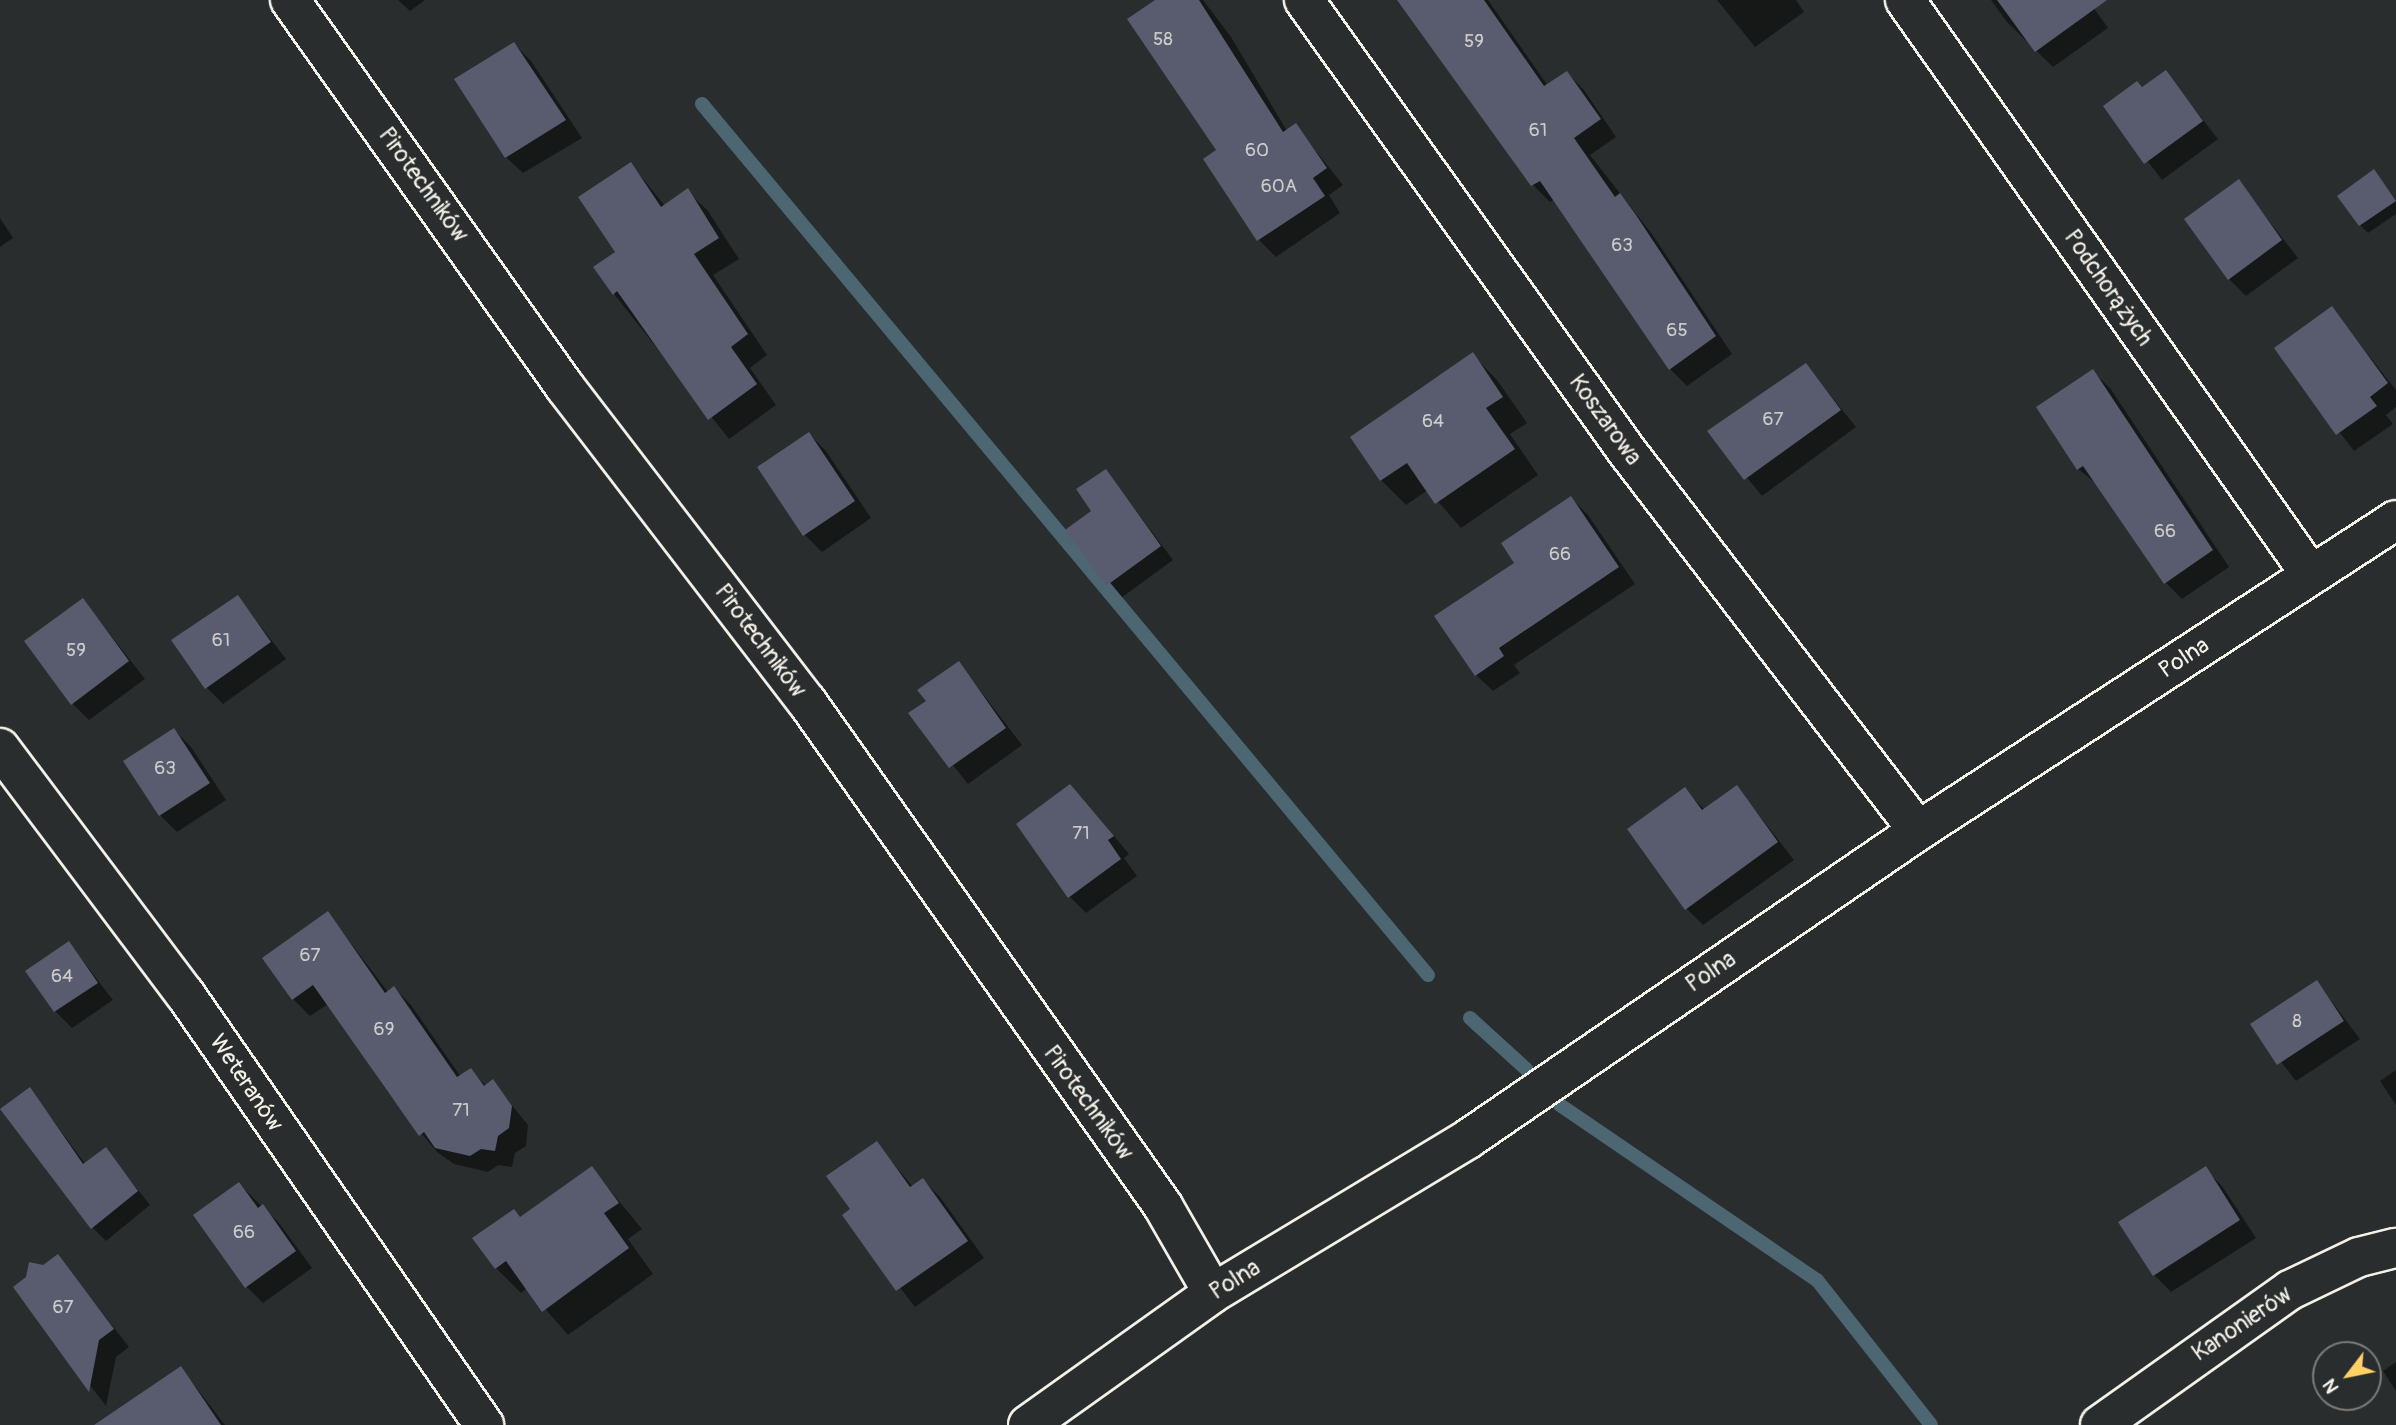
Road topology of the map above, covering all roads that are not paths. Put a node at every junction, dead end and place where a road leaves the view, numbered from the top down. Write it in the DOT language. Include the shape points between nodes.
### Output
graph roads {
  1 [pos="290,0"];
  2 [pos="1304,0"];
  3 [pos="1905,0"];
  4 [pos="2396,520"];
  5 [pos="2311,575"];
  6 [pos="0,748"];
  7 [pos="1918,831"];
  8 [pos="2396,1248"];
  9 [pos="1213,1293"];
  10 [pos="484,1425"];
  11 [pos="1028,1425"];
  12 [pos="2100,1425"];
  1 -- 9 [label="street, Pirotechników" via="565,387 807,702 1163,1206"];
  2 -- 7 [label="street, Koszarowa" via="1626,450"];
  3 -- 5 [label="street, Podchorążych"];
  4 -- 5 [label="street, Polna"];
  5 -- 7 [label="street, Polna"];
  6 -- 10 [label="street, Weteranów" via="186,994"];
  7 -- 9 [label="street, Polna" via="1468,1139"];
  8 -- 12 [label="street, Kanonierów" via="2359,1257 2290,1290"];
  9 -- 11 [label="street, Polna"];
}
